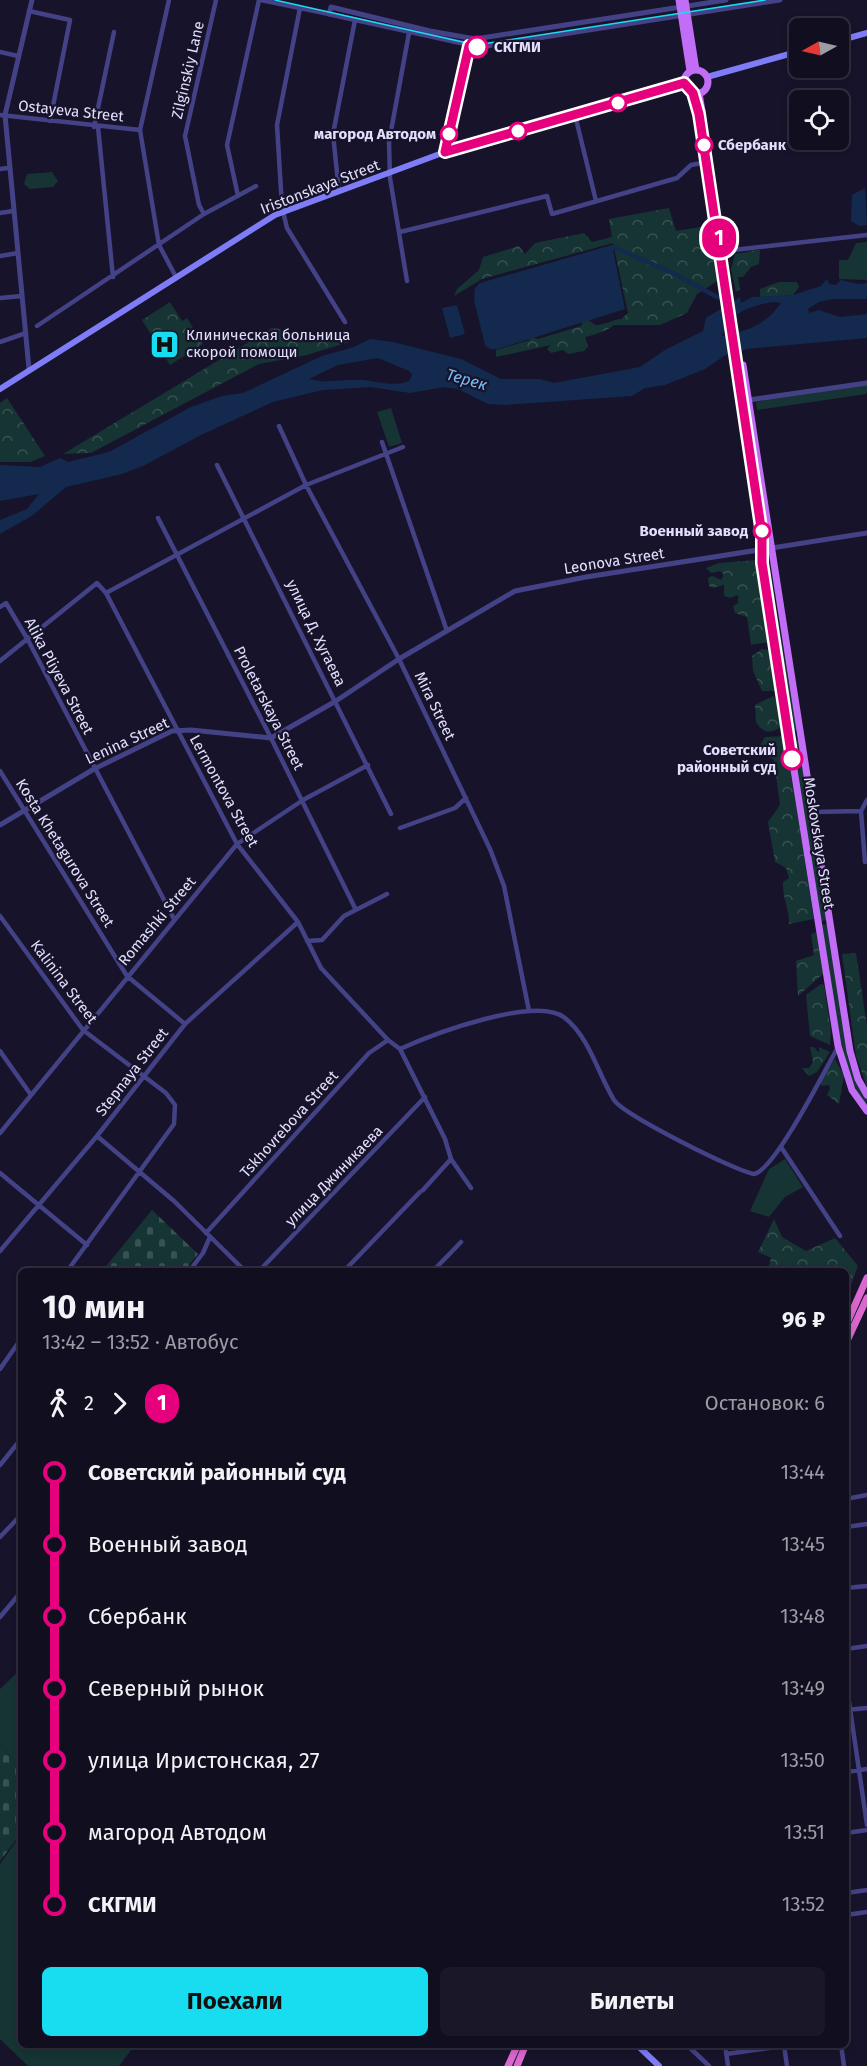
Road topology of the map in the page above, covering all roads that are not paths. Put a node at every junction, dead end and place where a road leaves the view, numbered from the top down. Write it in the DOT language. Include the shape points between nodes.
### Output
graph roads {
  1 [pos="31,0"];
  2 [pos="169,0"];
  3 [pos="216,0"];
  4 [pos="260,0"];
  5 [pos="332,0"];
  6 [pos="726,0"];
  7 [pos="780,0"];
  8 [pos="683,3"];
  9 [pos="331,7"];
  10 [pos="300,8"];
  11 [pos="29,11"];
  12 [pos="329,14"];
  13 [pos="684,15"];
  14 [pos="355,21"];
  15 [pos="114,32"];
  16 [pos="410,33"];
  17 [pos="867,33"];
  18 [pos="471,38"];
  19 [pos="849,38"];
  20 [pos="469,46"];
  21 [pos="0,52"];
  22 [pos="789,54"];
  23 [pos="18,56"];
  24 [pos="693,71"];
  25 [pos="707,77"];
  26 [pos="684,83"];
  27 [pos="696,93"];
  28 [pos="575,115"];
  29 [pos="3,119"];
  30 [pos="50,121"];
  31 [pos="96,127"];
  32 [pos="140,130"];
  33 [pos="445,152"];
  34 [pos="707,162"];
  35 [pos="8,168"];
  36 [pos="0,169"];
  37 [pos="390,173"];
  38 [pos="256,186"];
  39 [pos="339,192"];
  40 [pos="238,196"];
  41 [pos="596,201"];
  42 [pos="13,211"];
  43 [pos="283,212"];
  44 [pos="0,213"];
  45 [pos="204,214"];
  46 [pos="400,232"];
  47 [pos="867,235"];
  48 [pos="159,244"];
  49 [pos="725,251"];
  50 [pos="18,253"];
  51 [pos="0,256"];
  52 [pos="113,277"];
  53 [pos="176,277"];
  54 [pos="728,280"];
  55 [pos="407,281"];
  56 [pos="22,296"];
  57 [pos="0,298"];
  58 [pos="345,322"];
  59 [pos="37,326"];
  60 [pos="26,333"];
  61 [pos="0,342"];
  62 [pos="740,358"];
  63 [pos="29,369"];
  64 [pos="867,383"];
  65 [pos="0,389"];
  66 [pos="749,400"];
  67 [pos="279,426"];
  68 [pos="382,442"];
  69 [pos="403,447"];
  70 [pos="386,453"];
  71 [pos="217,465"];
  72 [pos="306,485"];
  73 [pos="158,518"];
  74 [pos="245,518"];
  75 [pos="867,533"];
  76 [pos="772,548"];
  77 [pos="762,550"];
  78 [pos="176,554"];
  79 [pos="106,593"];
  80 [pos="0,607"];
  81 [pos="446,631"];
  82 [pos="28,640"];
  83 [pos="399,659"];
  84 [pos="0,661"];
  85 [pos="336,701"];
  86 [pos="176,730"];
  87 [pos="272,738"];
  88 [pos="368,765"];
  89 [pos="94,769"];
  90 [pos="0,771"];
  91 [pos="466,798"];
  92 [pos="303,800"];
  93 [pos="867,800"];
  94 [pos="26,809"];
  95 [pos="813,812"];
  96 [pos="861,812"];
  97 [pos="391,814"];
  98 [pos="0,825"];
  99 [pos="400,828"];
  100 [pos="237,844"];
  101 [pos="865,862"];
  102 [pos="387,894"];
  103 [pos="356,910"];
  104 [pos="0,916"];
  105 [pos="174,919"];
  106 [pos="298,922"];
  107 [pos="307,941"];
  108 [pos="127,976"];
  109 [pos="529,1011"];
  110 [pos="185,1024"];
  111 [pos="83,1030"];
  112 [pos="388,1040"];
  113 [pos="838,1046"];
  114 [pos="400,1049"];
  115 [pos="0,1052"];
  116 [pos="144,1076"];
  117 [pos="31,1095"];
  118 [pos="867,1095"];
  119 [pos="425,1097"];
  120 [pos="867,1112"];
  121 [pos="0,1133"];
  122 [pos="97,1136"];
  123 [pos="781,1148"];
  124 [pos="451,1159"];
  125 [pos="141,1172"];
  126 [pos="0,1173"];
  127 [pos="471,1188"];
  128 [pos="38,1206"];
  129 [pos="208,1235"];
  130 [pos="840,1236"];
  131 [pos="461,1242"];
  132 [pos="87,1245"];
  133 [pos="0,1251"];
  134 [pos="70,1268"];
  135 [pos="192,1268"];
  136 [pos="242,1268"];
  137 [pos="262,1268"];
  138 [pos="347,1268"];
  139 [pos="436,1268"];
  140 [pos="867,1278"];
  141 [pos="867,1298"];
  142 [pos="849,1317"];
  143 [pos="849,1337"];
  144 [pos="18,1343"];
  145 [pos="0,1370"];
  146 [pos="18,1443"];
  147 [pos="0,1465"];
  148 [pos="867,1495"];
  149 [pos="849,1498"];
  150 [pos="18,1518"];
  151 [pos="867,1524"];
  152 [pos="849,1527"];
  153 [pos="0,1537"];
  154 [pos="867,1586"];
  155 [pos="849,1588"];
  156 [pos="18,1596"];
  157 [pos="0,1617"];
  158 [pos="867,1646"];
  159 [pos="849,1649"];
  160 [pos="867,1708"];
  161 [pos="849,1710"];
  162 [pos="849,1715"];
  163 [pos="867,1769"];
  164 [pos="859,1770"];
  165 [pos="849,1772"];
  166 [pos="867,1825"];
  167 [pos="867,1830"];
  168 [pos="849,1833"];
  169 [pos="867,1890"];
  170 [pos="849,1893"];
  171 [pos="867,1912"];
  172 [pos="849,1915"];
  173 [pos="516,2048"];
  174 [pos="524,2048"];
  175 [pos="640,2048"];
  176 [pos="690,2048"];
  177 [pos="725,2048"];
  178 [pos="765,2048"];
  179 [pos="784,2048"];
  180 [pos="842,2048"];
  181 [pos="726,2054"];
  182 [pos="508,2066"];
  183 [pos="517,2066"];
  184 [pos="659,2066"];
  185 [pos="709,2066"];
  186 [pos="728,2066"];
  187 [pos="787,2066"];
  188 [pos="844,2066"];
  1 -- 11 [label="street"];
  2 -- 32 [label="street"];
  3 -- 45 [label="street, Zilginskiy Lane" via="185,136 198,205"];
  4 -- 10 [label="street"];
  4 -- 40 [label="street" via="227,145"];
  5 -- 9 [label="street"];
  6 -- 8 [label="street"];
  7 -- 13 [label="street"];
  8 -- 13 [label="main road"];
  8 -- 18 [label="street"];
  9 -- 12 [label="street"];
  9 -- 18 [label="street"];
  10 -- 12 [label="street"];
  10 -- 43 [label="street" via="277,125"];
  11 -- 23 [label="street"];
  11 -- 30 [label="street" via="70,20"];
  12 -- 14 [label="street"];
  13 -- 20 [label="street" via="498,45"];
  13 -- 24 [label="main road"];
  14 -- 16 [label="street"];
  14 -- 39 [label="street" via="333,134"];
  15 -- 31 [label="street"];
  16 -- 20 [label="street"];
  16 -- 37 [label="street" via="389,131"];
  17 -- 19 [label="main road"];
  18 -- 20 [label="street"];
  20 -- 33 [label="street"];
  21 -- 23 [label="street"];
  22 -- 25 [label="main road"];
  23 -- 29 [label="street"];
  24 -- 25 [label="main road"];
  24 -- 26 [label="main road"];
  25 -- 27 [label="main road" via="707,85"];
  26 -- 27 [label="main road"];
  26 -- 28 [label="main road, Iristonskaya Street"];
  27 -- 34 [label="main road"];
  27 -- 49 [label="main road"];
  28 -- 33 [label="main road, Iristonskaya Street"];
  28 -- 41 [label="street"];
  29 -- 30 [label="street, Ostayeva Street"];
  29 -- 35 [label="street"];
  30 -- 31 [label="street, Ostayeva Street"];
  31 -- 32 [label="street, Ostayeva Street"];
  31 -- 52 [label="street"];
  32 -- 48 [label="street"];
  33 -- 37 [label="main road, Iristonskaya Street"];
  34 -- 41 [label="street" via="691,165 677,178"];
  34 -- 54 [label="main road"];
  35 -- 36 [label="street"];
  35 -- 42 [label="street"];
  37 -- 39 [label="main road, Iristonskaya Street"];
  37 -- 46 [label="street"];
  38 -- 40 [label="street, Iristonskaya Street"];
  39 -- 43 [label="main road, Iristonskaya Street"];
  40 -- 45 [label="street, Iristonskaya Street"];
  41 -- 46 [label="street" via="552,214 548,196"];
  42 -- 44 [label="street"];
  42 -- 50 [label="street"];
  43 -- 53 [label="main road, Iristonskaya Street"];
  43 -- 58 [label="street" via="286,228"];
  45 -- 48 [label="street, Iristonskaya Street"];
  46 -- 55 [label="street"];
  47 -- 49 [label="street"];
  48 -- 52 [label="street, Iristonskaya Street"];
  48 -- 53 [label="street"];
  49 -- 54 [label="main road"];
  50 -- 51 [label="street"];
  50 -- 56 [label="street"];
  52 -- 59 [label="street, Iristonskaya Street"];
  53 -- 63 [label="main road, Iristonskaya Street"];
  54 -- 62 [label="main road"];
  56 -- 57 [label="street"];
  56 -- 60 [label="street"];
  60 -- 61 [label="street"];
  60 -- 63 [label="street"];
  62 -- 66 [label="main road, Moskovskaya Street"];
  62 -- 77 [label="main road, Moskovskaya Street"];
  63 -- 65 [label="main road, Iristonskaya Street"];
  64 -- 66 [label="street"];
  66 -- 76 [label="main road, Moskovskaya Street"];
  67 -- 72 [label="street, Mira Street"];
  68 -- 70 [label="street"];
  69 -- 70 [label="street"];
  70 -- 72 [label="street"];
  70 -- 81 [label="street"];
  71 -- 74 [label="street, улица Д. Хугаева"];
  72 -- 74 [label="street"];
  72 -- 83 [label="street, Mira Street"];
  73 -- 78 [label="street, Proletarskaya Street"];
  74 -- 78 [label="street"];
  74 -- 85 [label="street, улица Д. Хугаева"];
  75 -- 76 [label="street, Leonova Street"];
  76 -- 77 [label="street, Leonova Street"];
  76 -- 95 [label="main road, Moskovskaya Street"];
  77 -- 81 [label="street, Leonova Street" via="530,587 502,597"];
  77 -- 113 [label="main road, Moskovskaya Street"];
  78 -- 79 [label="street"];
  78 -- 87 [label="street, Proletarskaya Street"];
  79 -- 82 [label="street" via="97,583"];
  79 -- 86 [label="street, Lermontova Street"];
  80 -- 82 [label="street, Alika Pliyeva Street" via="6,603"];
  81 -- 83 [label="street, Leonova Street"];
  82 -- 84 [label="street"];
  82 -- 89 [label="street, Alika Pliyeva Street"];
  83 -- 85 [label="street"];
  83 -- 91 [label="street, Mira Street"];
  85 -- 87 [label="street"];
  85 -- 88 [label="street, улица Д. Хугаева"];
  86 -- 87 [label="street, Lenina Street"];
  86 -- 89 [label="street, Lenina Street"];
  86 -- 100 [label="street, Lermontova Street"];
  87 -- 92 [label="street, Proletarskaya Street"];
  88 -- 92 [label="street, Romashki Street"];
  88 -- 97 [label="street, улица Д. Хугаева"];
  89 -- 94 [label="street, Lenina Street"];
  89 -- 105 [label="street, Alika Pliyeva Street"];
  90 -- 94 [label="street, Kosta Khetagurova Street"];
  91 -- 99 [label="street" via="455,808"];
  91 -- 109 [label="street, Mira Street" via="504,886"];
  92 -- 100 [label="street, Romashki Street"];
  92 -- 103 [label="street, Proletarskaya Street"];
  93 -- 96 [label="street"];
  94 -- 98 [label="street, Lenina Street"];
  94 -- 108 [label="street, Kosta Khetagurova Street"];
  95 -- 96 [label="street"];
  95 -- 118 [label="main road, Moskovskaya Street" via="850,1051"];
  96 -- 101 [label="street"];
  100 -- 105 [label="street, Romashki Street"];
  100 -- 106 [label="street, Lermontova Street"];
  102 -- 103 [label="street"];
  103 -- 107 [label="street" via="332,926 322,940"];
  104 -- 111 [label="street, Kalinina Street"];
  105 -- 108 [label="street, Romashki Street"];
  106 -- 107 [label="street, Lermontova Street"];
  106 -- 110 [label="street, Stepnaya Street"];
  107 -- 112 [label="street, Lermontova Street" via="321,968"];
  108 -- 110 [label="street, Kosta Khetagurova Street"];
  108 -- 111 [label="street, Romashki Street"];
  109 -- 114 [label="street" via="473,1023"];
  109 -- 123 [label="street" via="555,1012 576,1030 615,1101 673,1137 749,1173 761,1172"];
  110 -- 116 [label="street, Stepnaya Street"];
  111 -- 116 [label="street, Kalinina Street"];
  111 -- 117 [label="street, Romashki Street"];
  112 -- 114 [label="street"];
  112 -- 129 [label="street, Tskhovrebova Street" via="369,1053"];
  113 -- 120 [label="main road, Moskovskaya Street" via="852,1090"];
  113 -- 123 [label="street"];
  114 -- 119 [label="street"];
  115 -- 117 [label="street"];
  116 -- 122 [label="street, Stepnaya Street"];
  116 -- 125 [label="street" via="171,1097 175,1105 174,1124"];
  117 -- 121 [label="street, Romashki Street"];
  119 -- 124 [label="street"];
  119 -- 137 [label="street, улица Джиникаева"];
  122 -- 125 [label="street"];
  122 -- 128 [label="street, Stepnaya Street"];
  123 -- 130 [label="street"];
  124 -- 127 [label="street"];
  124 -- 138 [label="street"];
  125 -- 129 [label="street"];
  125 -- 132 [label="street"];
  126 -- 128 [label="street"];
  128 -- 132 [label="street"];
  128 -- 133 [label="street, Stepnaya Street"];
  129 -- 135 [label="street, Tskhovrebova Street" via="203,1253"];
  129 -- 136 [label="street"];
  131 -- 139 [label="street"];
  132 -- 134 [label="street"];
  140 -- 142 [label="highway"];
  141 -- 143 [label="highway"];
  144 -- 145 [label="street"];
  146 -- 147 [label="street"];
  148 -- 149 [label="street"];
  150 -- 153 [label="street"];
  151 -- 152 [label="street"];
  154 -- 155 [label="street"];
  156 -- 157 [label="street"];
  158 -- 159 [label="street"];
  160 -- 161 [label="street"];
  162 -- 164 [label="street"];
  163 -- 164 [label="street"];
  164 -- 165 [label="street"];
  164 -- 166 [label="street"];
  167 -- 168 [label="street"];
  169 -- 170 [label="street"];
  171 -- 172 [label="street"];
  173 -- 182 [label="highway"];
  174 -- 183 [label="highway"];
  175 -- 184 [label="main road"];
  176 -- 185 [label="street"];
  177 -- 181 [label="street"];
  178 -- 181 [label="street"];
  179 -- 187 [label="street"];
  180 -- 188 [label="street"];
  181 -- 186 [label="street"];
}
